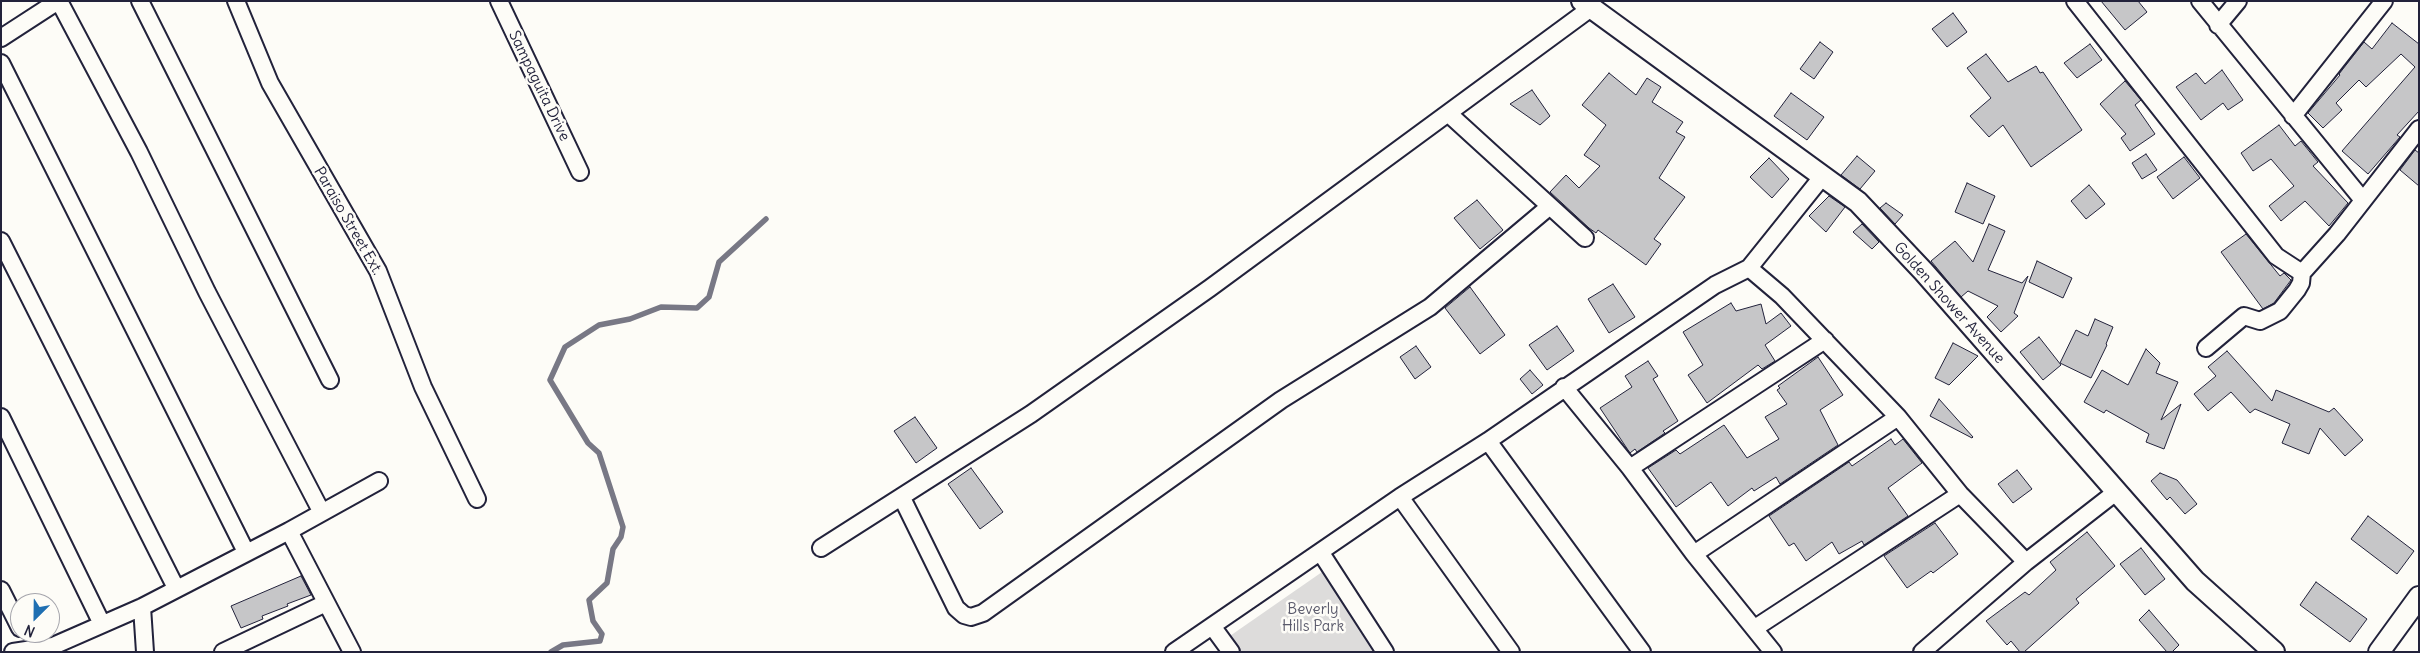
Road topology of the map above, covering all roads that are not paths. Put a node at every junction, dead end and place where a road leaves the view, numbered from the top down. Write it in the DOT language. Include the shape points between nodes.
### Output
graph roads {
  1 [pos="58,1"];
  2 [pos="140,1"];
  3 [pos="236,1"];
  4 [pos="499,1"];
  5 [pos="2075,1"];
  6 [pos="2200,1"];
  7 [pos="2238,1"];
  8 [pos="2384,1"];
  9 [pos="1587,5"];
  10 [pos="2218,25"];
  11 [pos="1,38"];
  12 [pos="1,63"];
  13 [pos="1449,114"];
  14 [pos="2292,116"];
  15 [pos="2419,129"];
  16 [pos="580,172"];
  17 [pos="1822,177"];
  18 [pos="2362,199"];
  19 [pos="1550,206"];
  20 [pos="1584,238"];
  21 [pos="1,241"];
  22 [pos="1749,268"];
  23 [pos="2302,273"];
  24 [pos="1825,340"];
  25 [pos="2206,348"];
  26 [pos="330,380"];
  27 [pos="1564,387"];
  28 [pos="1,417"];
  29 [pos="1898,417"];
  30 [pos="1488,441"];
  31 [pos="1630,468"];
  32 [pos="379,481"];
  33 [pos="2116,492"];
  34 [pos="1960,494"];
  35 [pos="1400,497"];
  36 [pos="902,498"];
  37 [pos="477,499"];
  38 [pos="322,511"];
  39 [pos="289,531"];
  40 [pos="821,548"];
  41 [pos="246,552"];
  42 [pos="1321,553"];
  43 [pos="1694,554"];
  44 [pos="2026,562"];
  45 [pos="176,588"];
  46 [pos="1,590"];
  47 [pos="2419,597"];
  48 [pos="326,603"];
  49 [pos="142,607"];
  50 [pos="10,608"];
  51 [pos="102,624"];
  52 [pos="1212,626"];
  53 [pos="1755,628"];
  54 [pos="28,643"];
  55 [pos="71,646"];
  56 [pos="31,650"];
  57 [pos="14,652"];
  58 [pos="145,652"];
  59 [pos="223,652"];
  60 [pos="352,652"];
  61 [pos="1174,652"];
  62 [pos="1231,652"];
  63 [pos="1385,652"];
  64 [pos="1511,652"];
  65 [pos="1642,652"];
  66 [pos="1773,652"];
  67 [pos="1922,652"];
  68 [pos="2274,652"];
  69 [pos="2379,652"];
  1 -- 11 [label="street"];
  1 -- 38 [label="street" via="139,152"];
  2 -- 26 [label="street"];
  3 -- 37 [label="street, Paraiso Street Ext." via="270,83 378,271 422,387"];
  4 -- 16 [label="street, Sampaguita Drive"];
  5 -- 23 [label="street" via="2276,256"];
  6 -- 10 [label="street"];
  7 -- 10 [label="street"];
  8 -- 14 [label="street"];
  9 -- 13 [label="street"];
  9 -- 17 [label="street, Golden Shower Avenue"];
  10 -- 14 [label="street"];
  12 -- 41 [label="street"];
  13 -- 19 [label="street"];
  13 -- 36 [label="street" via="1031,414"];
  14 -- 18 [label="street"];
  15 -- 18 [label="street"];
  17 -- 22 [label="street"];
  17 -- 33 [label="street, Golden Shower Avenue" via="1858,202"];
  18 -- 23 [label="street" via="2337,234"];
  19 -- 20 [label="street"];
  19 -- 36 [label="street" via="1430,306 1282,400 983,614 970,617 956,608"];
  21 -- 45 [label="street"];
  22 -- 24 [label="street"];
  22 -- 27 [label="street" via="1715,284"];
  23 -- 25 [label="street" via="2297,290 2280,311 2260,321 2244,316"];
  24 -- 29 [label="street"];
  24 -- 31 [label="street"];
  27 -- 30 [label="street"];
  27 -- 31 [label="street"];
  28 -- 51 [label="street"];
  29 -- 34 [label="street"];
  29 -- 43 [label="street"];
  30 -- 35 [label="street"];
  30 -- 65 [label="street"];
  31 -- 43 [label="street"];
  32 -- 38 [label="street"];
  33 -- 44 [label="street"];
  33 -- 68 [label="street, Golden Shower Avenue" via="2195,581"];
  34 -- 44 [label="street"];
  34 -- 53 [label="street"];
  35 -- 42 [label="street"];
  35 -- 64 [label="street"];
  36 -- 40 [label="street"];
  38 -- 39 [label="street"];
  39 -- 41 [label="street"];
  39 -- 48 [label="street"];
  41 -- 45 [label="street"];
  42 -- 52 [label="street"];
  42 -- 63 [label="street"];
  43 -- 53 [label="street"];
  44 -- 67 [label="street"];
  45 -- 49 [label="street"];
  46 -- 50 [label="street"];
  47 -- 69 [label="street"];
  48 -- 59 [label="street"];
  48 -- 60 [label="street"];
  49 -- 51 [label="street"];
  49 -- 58 [label="street"];
  51 -- 55 [label="street"];
  52 -- 61 [label="street"];
  52 -- 62 [label="street"];
  53 -- 66 [label="street"];
  54 -- 56 [label="street"];
  55 -- 56 [label="street"];
  56 -- 57 [label="street"];
}
